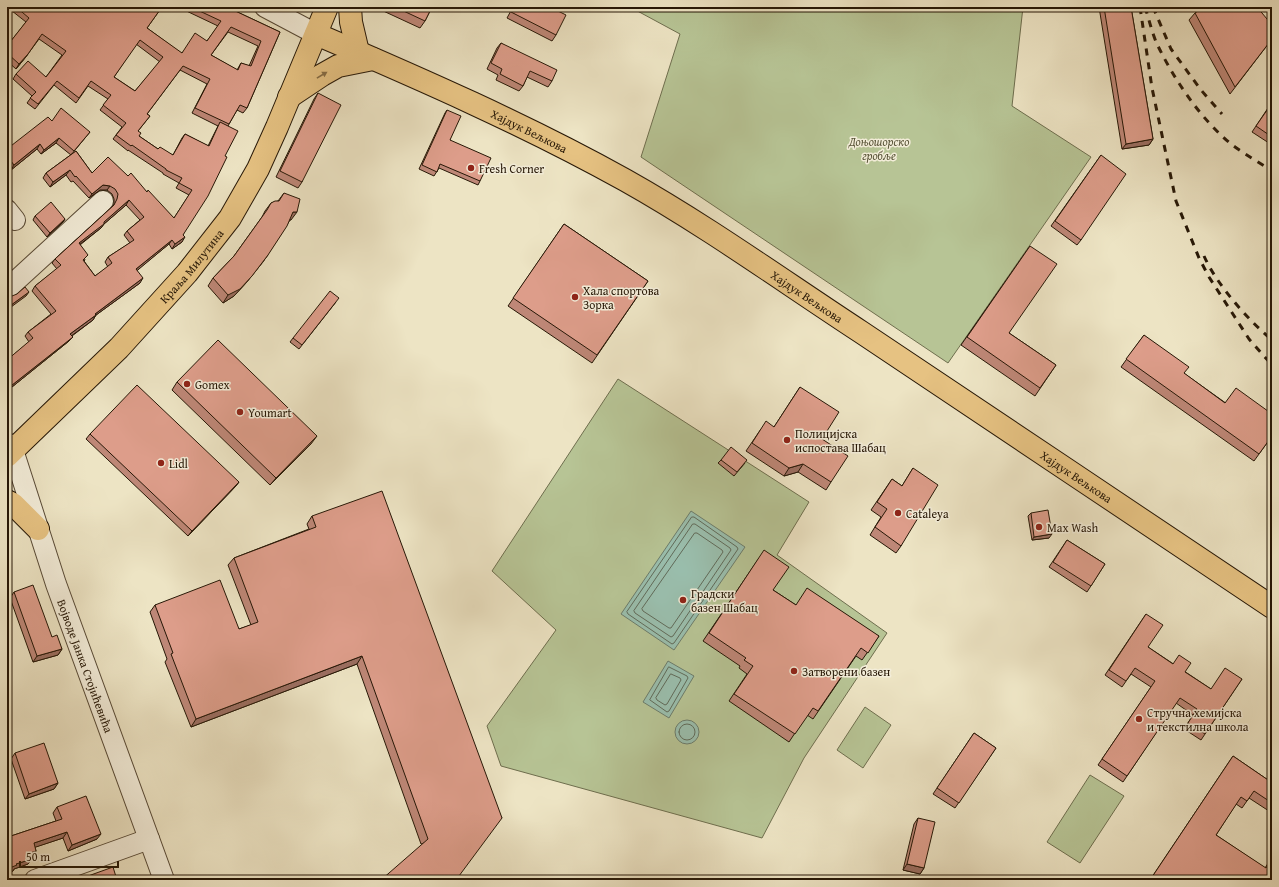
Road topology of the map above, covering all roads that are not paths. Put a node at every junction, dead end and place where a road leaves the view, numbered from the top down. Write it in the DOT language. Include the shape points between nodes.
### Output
graph roads {
  1 [pos="264,7"];
  2 [pos="327,7"];
  3 [pos="350,7"];
  4 [pos="316,34"];
  5 [pos="366,55"];
  6 [pos="289,96"];
  7 [pos="103,201"];
  8 [pos="7,289"];
  9 [pos="9,450"];
  10 [pos="7,501"];
  11 [pos="38,529"];
  12 [pos="1272,607"];
  13 [pos="149,839"];
  14 [pos="35,880"];
  15 [pos="164,880"];
  1 -- 4 [label="street"];
  2 -- 4 [label="main road, Краља Милутина"];
  3 -- 5 [label="main road" via="351,22"];
  4 -- 5 [label="main road, Хајдук Вељкова"];
  4 -- 6 [label="main road, Краља Милутина"];
  6 -- 5 [label="main road, one-way" via="338,66"];
  5 -- 12 [label="main road, Хајдук Вељкова" via="573,152 691,219"];
  6 -- 9 [label="main road, Краља Милутина" via="258,169 238,206 215,238 119,348"];
  7 -- 8 [label="street"];
  9 -- 11 [label="street, Војводе Јанка Стојићевића"];
  10 -- 11 [label="main road"];
  11 -- 13 [label="street, Војводе Јанка Стојићевића"];
  13 -- 14 [label="street"];
  13 -- 15 [label="street, Војводе Јанка Стојићевића"];
}
